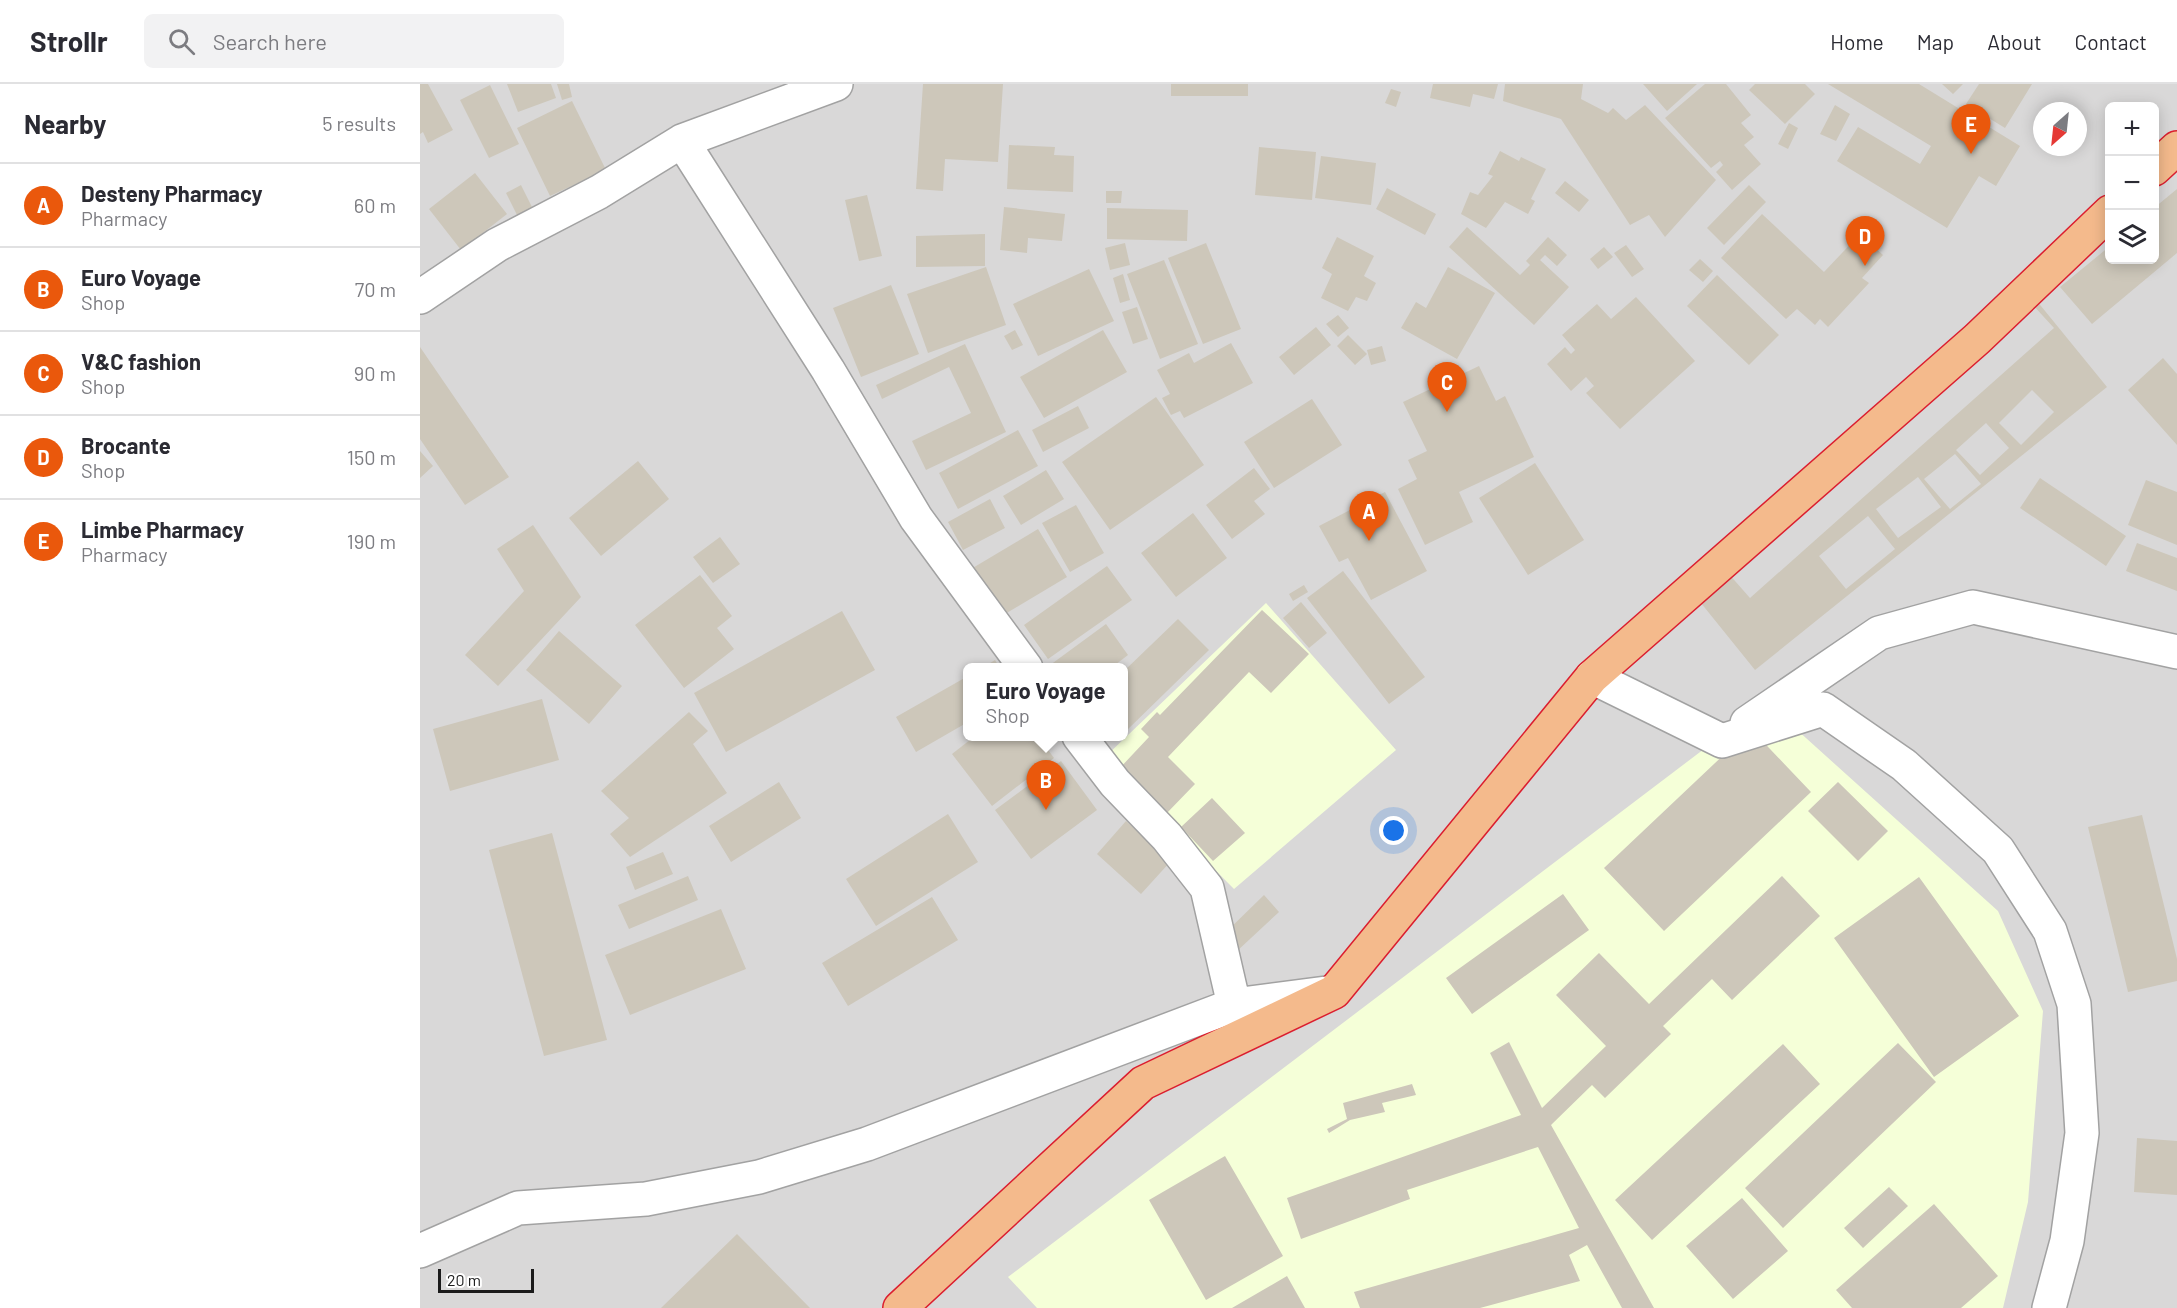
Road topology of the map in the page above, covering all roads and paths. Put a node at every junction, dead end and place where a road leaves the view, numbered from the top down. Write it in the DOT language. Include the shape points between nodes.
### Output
graph roads {
  1 [pos="836,84"];
  2 [pos="682,141"];
  3 [pos="2177,148"];
  4 [pos="2159,164"];
  5 [pos="2105,216"];
  6 [pos="420,297"];
  7 [pos="2177,652"];
  8 [pos="1022,663"];
  9 [pos="1592,677"];
  10 [pos="1083,741"];
  11 [pos="1722,741"];
  12 [pos="1334,992"];
  13 [pos="1234,1005"];
  14 [pos="420,1251"];
  15 [pos="900,1308"];
  16 [pos="2049,1308"];
  1 -- 2 [label="street"];
  2 -- 6 [label="street" via="599,192 497,245"];
  2 -- 8 [label="street" via="828,370 916,518"];
  3 -- 4 [label="highway"];
  5 -- 9 [label="highway" via="1977,339"];
  7 -- 11 [label="street" via="1973,607 1879,633"];
  9 -- 11 [label="street"];
  9 -- 12 [label="highway"];
  10 -- 13 [label="street" via="1208,888"];
  11 -- 16 [label="street" via="1823,709 1904,765 1998,850 2050,931 2074,1004 2082,1133 2067,1241"];
  12 -- 13 [label="street"];
  12 -- 15 [label="highway" via="1143,1083"];
  13 -- 14 [label="street" via="867,1144 770,1174 646,1199 518,1208"];
}
